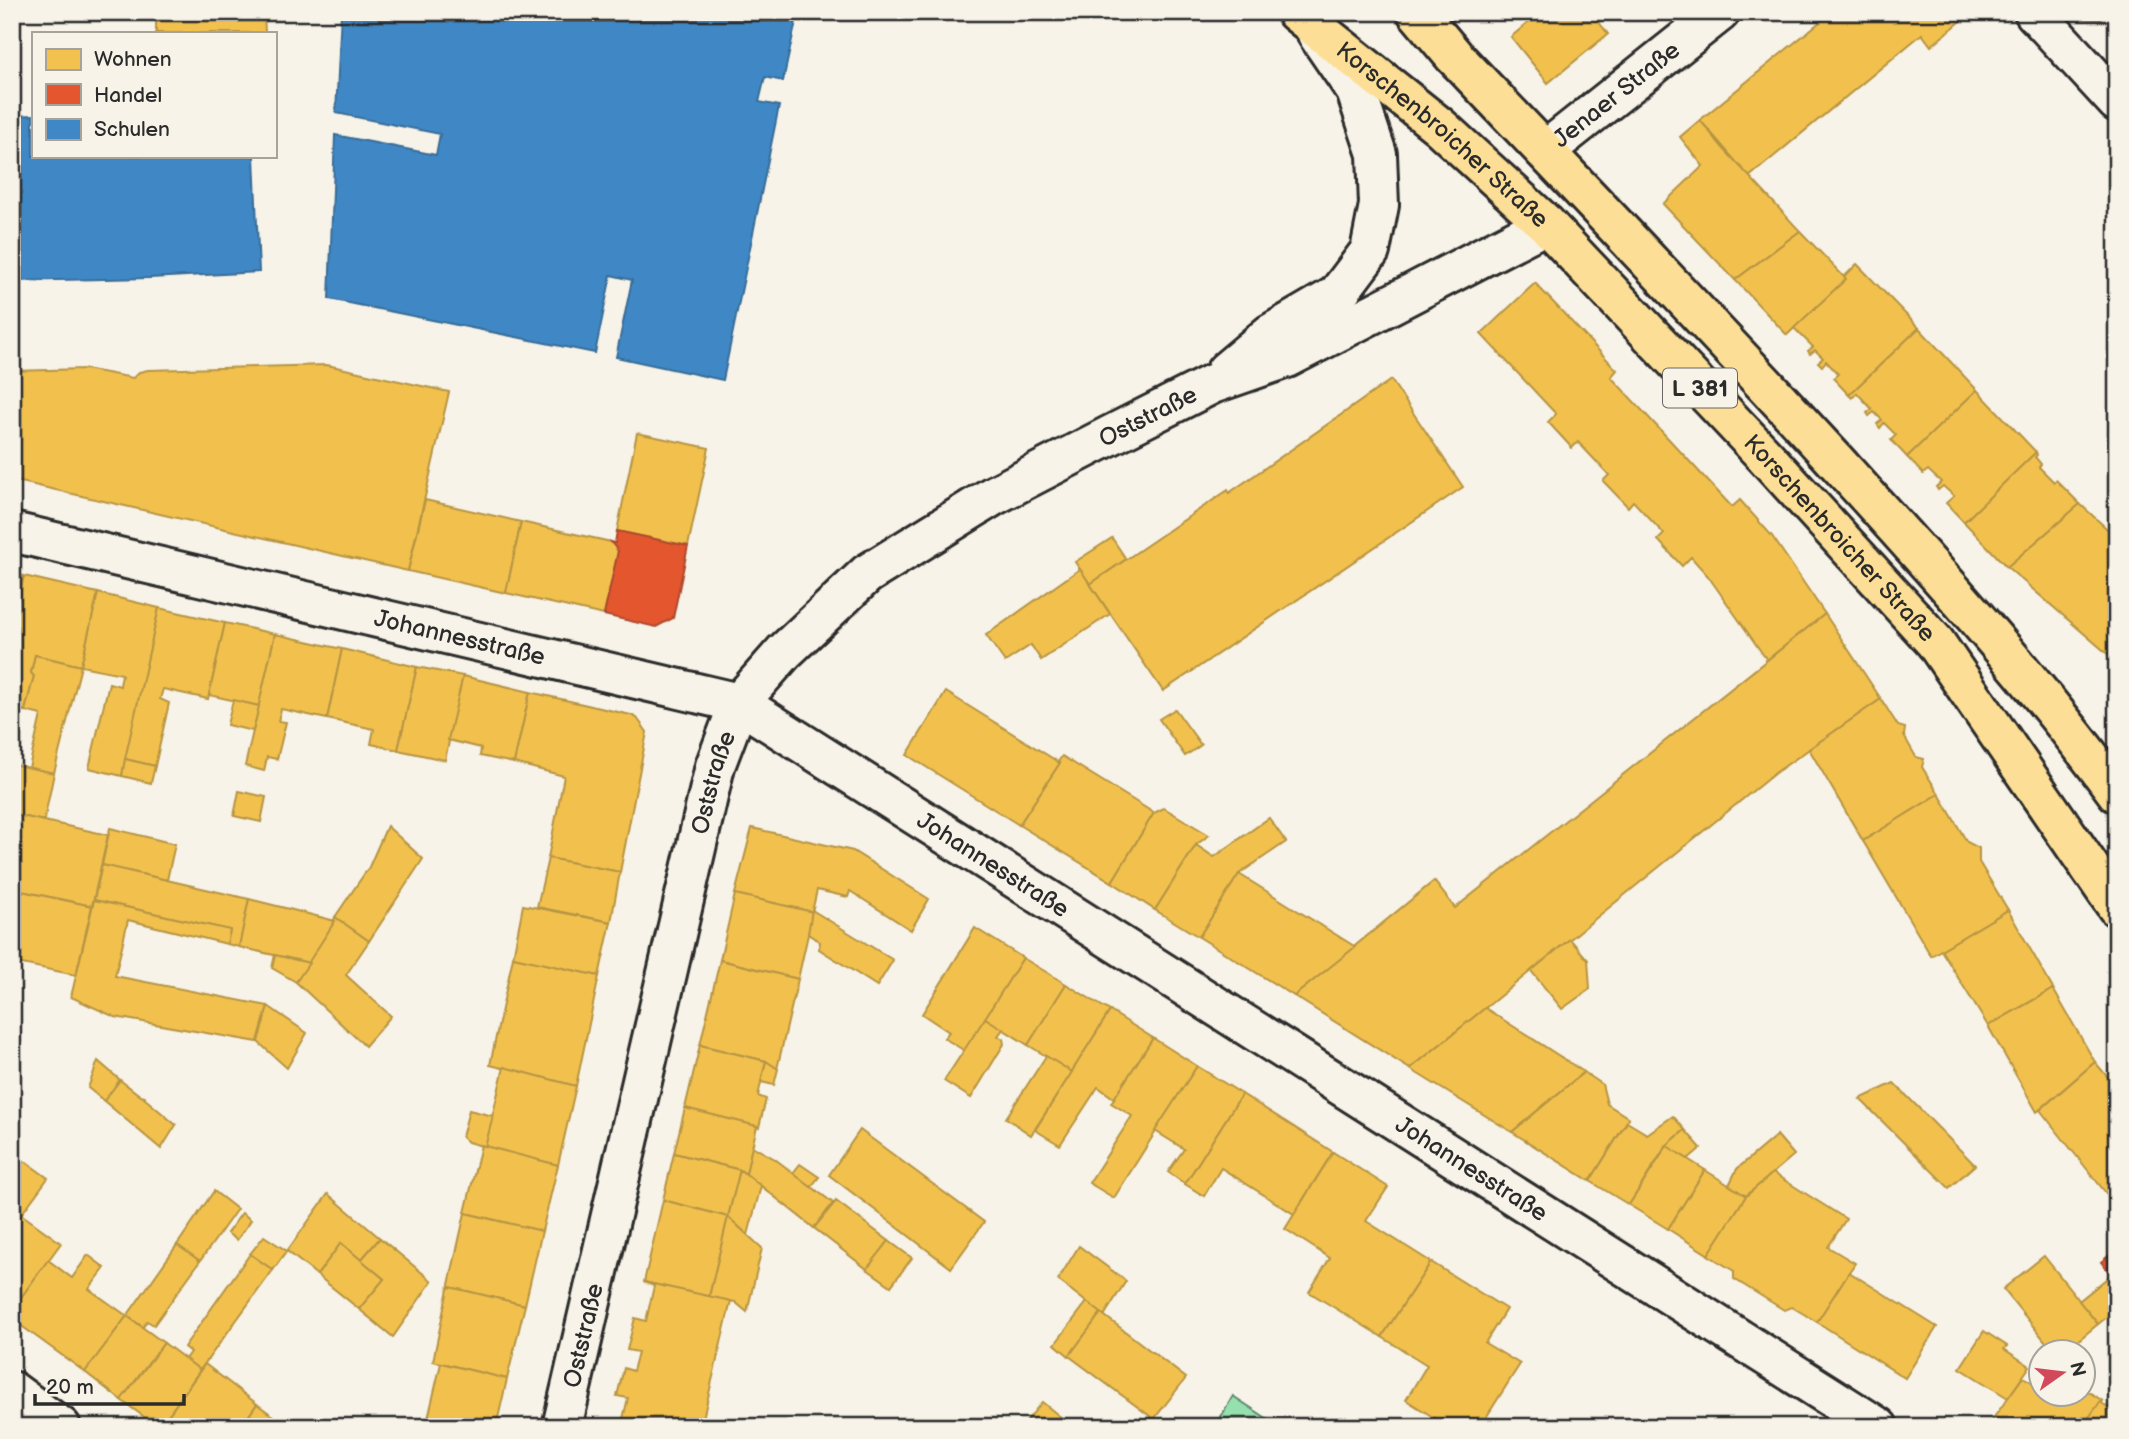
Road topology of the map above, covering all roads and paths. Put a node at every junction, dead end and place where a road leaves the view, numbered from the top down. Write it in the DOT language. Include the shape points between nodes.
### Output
graph roads {
  1 [pos="1417,12"];
  2 [pos="1720,12"];
  3 [pos="2034,12"];
  4 [pos="1303,18"];
  5 [pos="2117,102"];
  6 [pos="1545,151"];
  7 [pos="1546,224"];
  8 [pos="1212,384"];
  9 [pos="12,532"];
  10 [pos="739,703"];
  11 [pos="2117,793"];
  12 [pos="2117,907"];
  13 [pos="12,1391"];
  14 [pos="61,1427"];
  15 [pos="562,1427"];
  16 [pos="1878,1427"];
  1 -- 6 [label="main road, Korschenbroicher Straße / L 381"];
  2 -- 6 [label="street, Jenaer Straße"];
  3 -- 5 [label="street"];
  4 -- 7 [label="main road, Korschenbroicher Straße / L 381" via="1439,127"];
  4 -- 8 [label="street, Oststraße" via="1356,90 1377,154 1379,205 1370,251 1337,295 1270,334"];
  6 -- 11 [label="main road, Korschenbroicher Straße / L 381" via="1962,599"];
  7 -- 8 [label="street, Oststraße" via="1287,358"];
  7 -- 12 [label="main road, Korschenbroicher Straße / L 381" via="1935,642"];
  8 -- 10 [label="street, Oststraße" via="993,496 867,574 784,652"];
  9 -- 10 [label="street, Johannesstraße"];
  10 -- 15 [label="street, Oststraße" via="715,766"];
  10 -- 16 [label="street, Johannesstraße"];
  13 -- 14 [label="street"];
}
